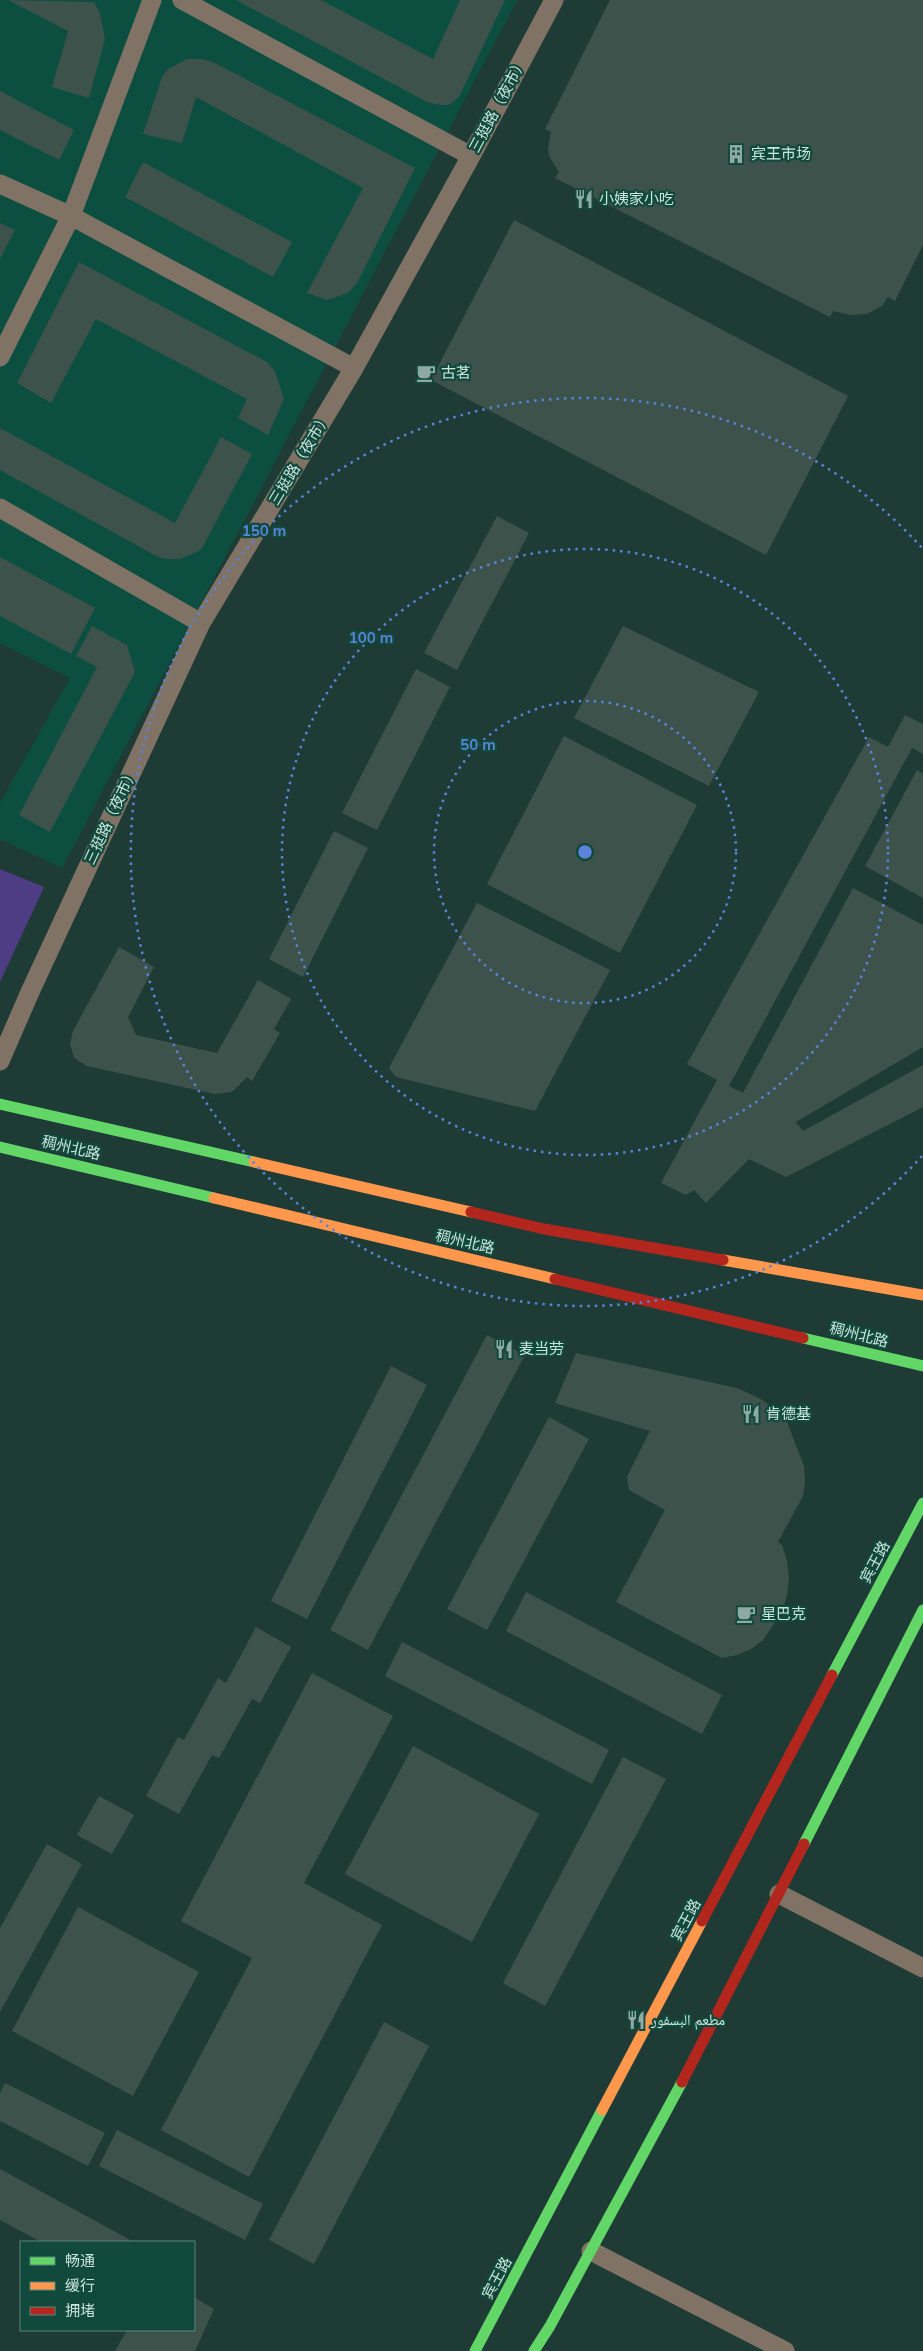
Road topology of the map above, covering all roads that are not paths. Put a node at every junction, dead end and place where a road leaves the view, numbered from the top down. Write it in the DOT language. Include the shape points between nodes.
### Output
graph roads {
  1 [pos="152,0"];
  2 [pos="182,0"];
  3 [pos="554,0"];
  4 [pos="471,156"];
  5 [pos="0,184"];
  6 [pos="71,216"];
  7 [pos="0,357"];
  8 [pos="354,368"];
  9 [pos="0,508"];
  10 [pos="201,623"];
  11 [pos="0,1061"];
  12 [pos="0,1104"];
  13 [pos="0,1147"];
  14 [pos="923,1295"];
  15 [pos="923,1366"];
  16 [pos="923,1503"];
  17 [pos="923,1610"];
  18 [pos="780,1894"];
  19 [pos="923,1968"];
  20 [pos="590,2251"];
  21 [pos="475,2351"];
  22 [pos="534,2351"];
  23 [pos="785,2351"];
  1 -- 6 [label="street"];
  2 -- 4 [label="street"];
  3 -- 4 [label="street, 三挺路（夜市）"];
  4 -- 8 [label="street, 三挺路（夜市）"];
  5 -- 6 [label="street"];
  6 -- 7 [label="street"];
  6 -- 8 [label="street"];
  8 -- 10 [label="street, 三挺路（夜市）"];
  9 -- 10 [label="street"];
  10 -- 11 [label="street, 三挺路（夜市）"];
  12 -- 14 [label="main road, 稠州北路" via="544,1229"];
  13 -- 15 [label="main road, 稠州北路"];
  16 -- 21 [label="main road, 宾王路"];
  17 -- 18 [label="main road"];
  18 -- 19 [label="street"];
  18 -- 20 [label="main road"];
  20 -- 22 [label="main road"];
  20 -- 23 [label="street"];
}
